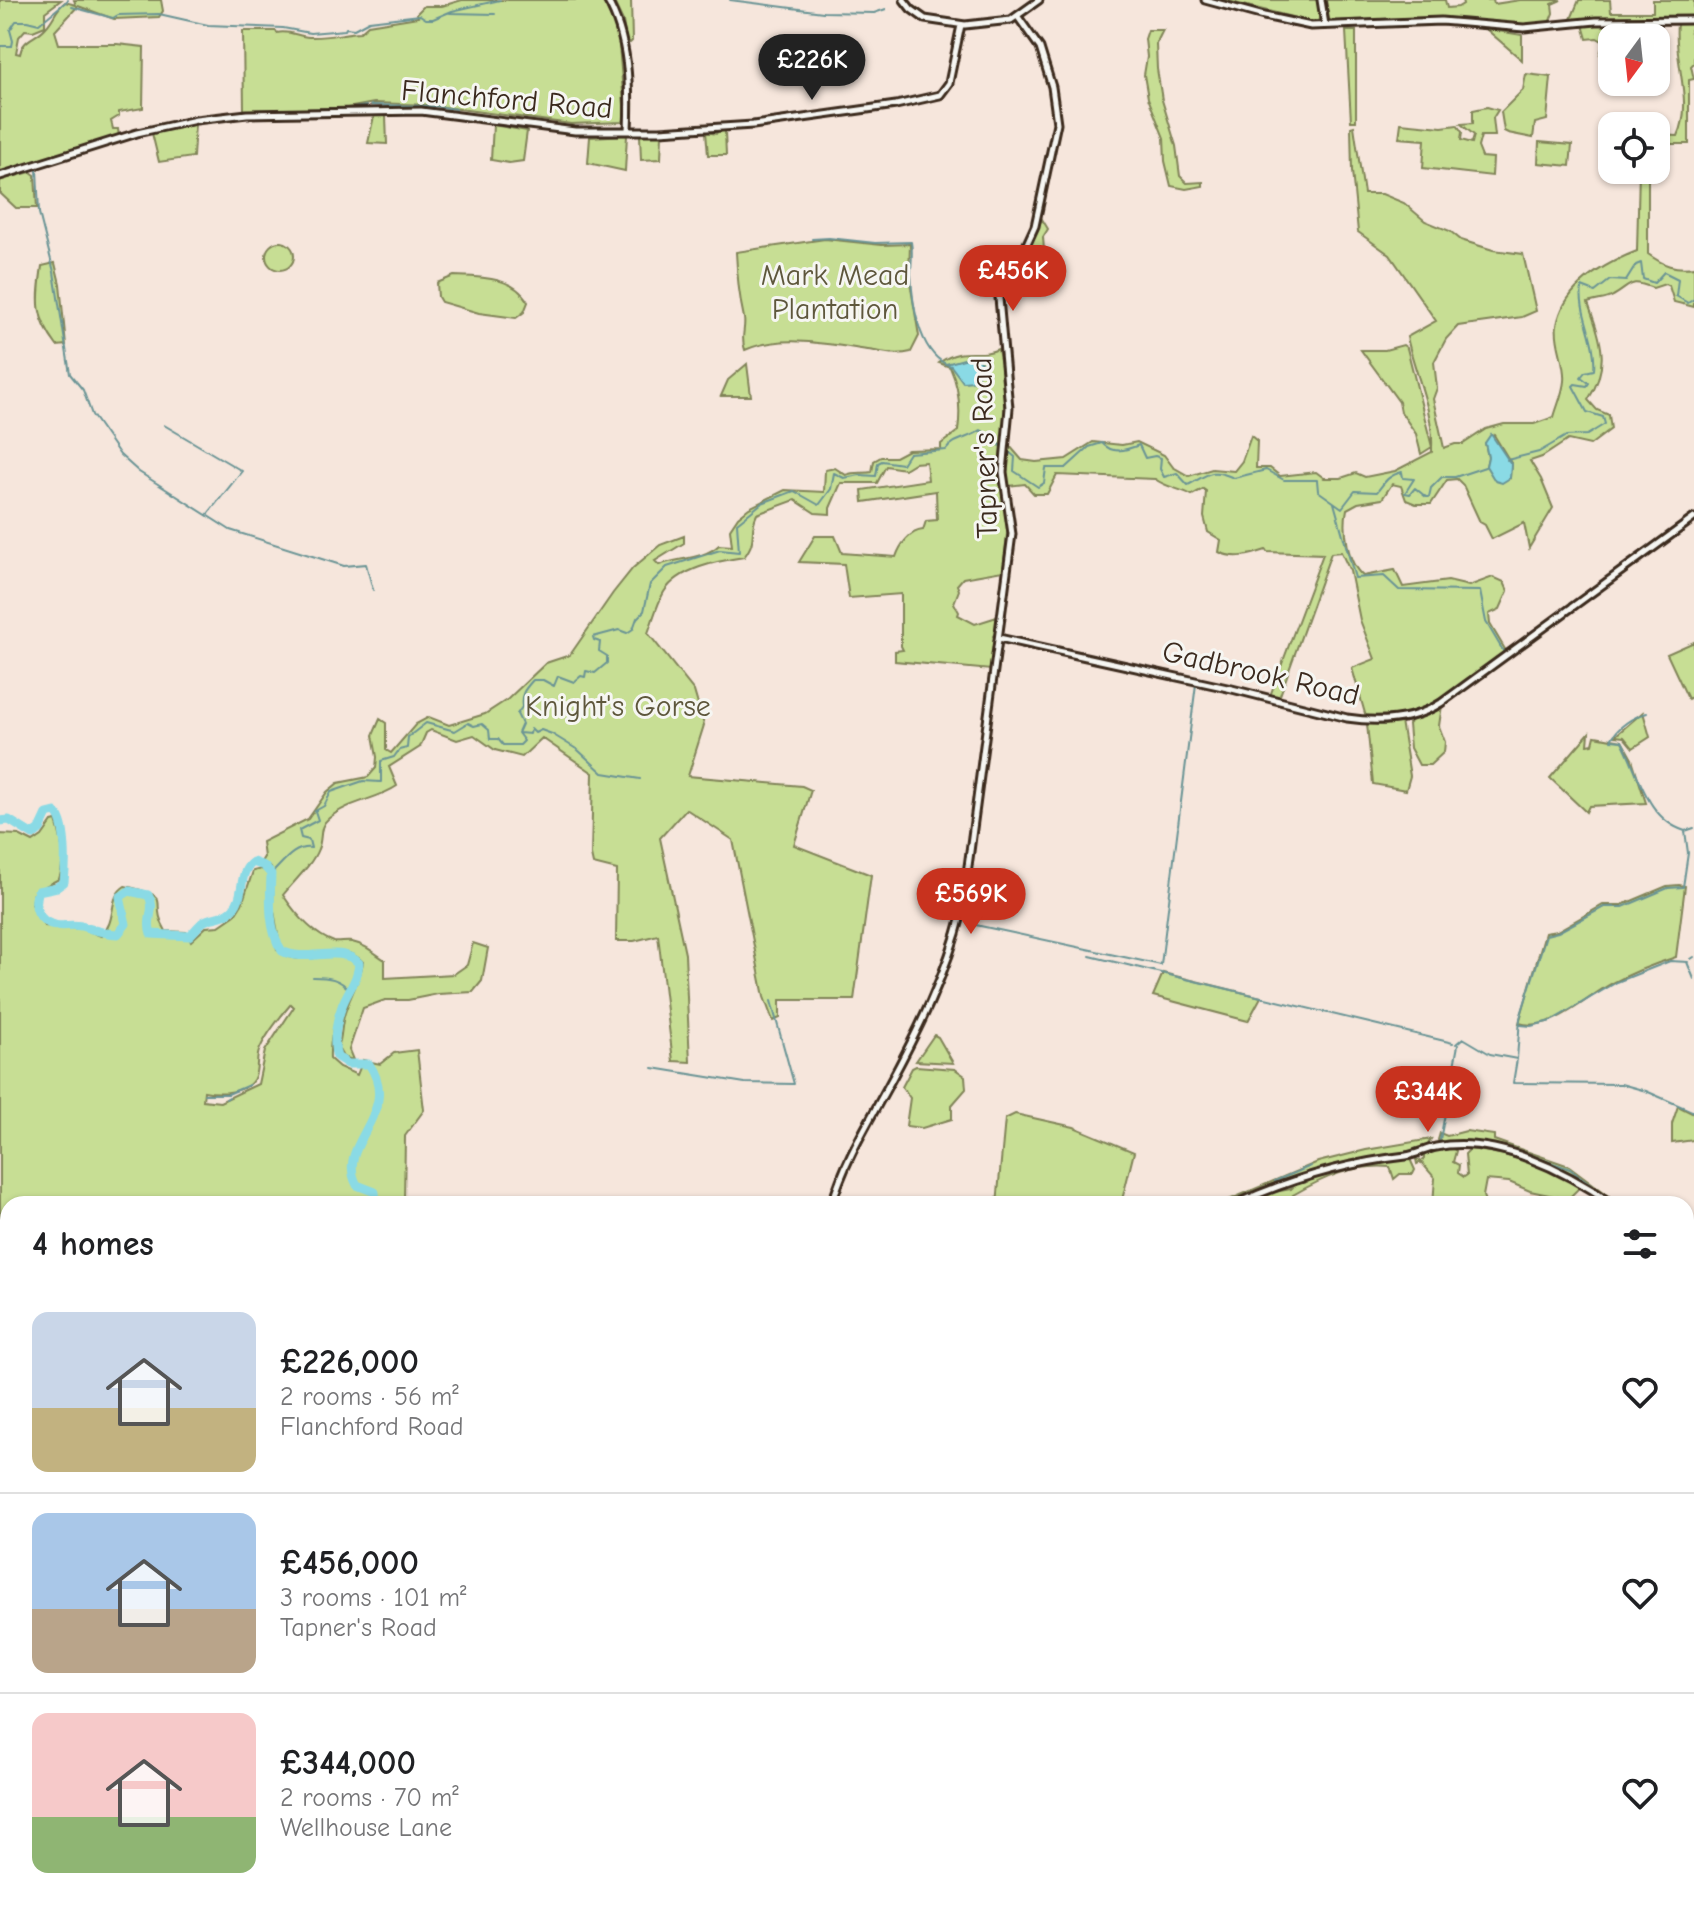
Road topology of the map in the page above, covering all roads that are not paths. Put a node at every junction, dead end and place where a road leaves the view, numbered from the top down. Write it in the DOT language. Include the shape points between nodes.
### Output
graph roads {
  1 [pos="607,0"];
  2 [pos="904,0"];
  3 [pos="1039,0"];
  4 [pos="1205,0"];
  5 [pos="1321,0"];
  6 [pos="1018,17"];
  7 [pos="1694,20"];
  8 [pos="961,25"];
  9 [pos="1325,25"];
  10 [pos="628,130"];
  11 [pos="0,176"];
  12 [pos="1694,518"];
  13 [pos="999,638"];
  14 [pos="835,1196"];
  15 [pos="1252,1196"];
  16 [pos="1601,1196"];
  1 -- 10 [label="street" via="624,39"];
  2 -- 8 [label="street" via="925,19"];
  3 -- 6 [label="street"];
  4 -- 9 [label="street" via="1289,22"];
  5 -- 9 [label="street"];
  6 -- 8 [label="street"];
  6 -- 13 [label="street, Tapner's Road" via="1042,53 1057,123 1035,226 1003,281 999,298 1009,408 1003,472 1012,534"];
  7 -- 9 [label="street" via="1524,28 1441,21"];
  8 -- 10 [label="street, Flanchford Road" via="949,83 934,97 753,125"];
  10 -- 11 [label="street, Flanchford Road" via="575,131 421,111 247,114 137,133"];
  12 -- 13 [label="street, Gadbrook Road" via="1441,703 1404,718 1347,718"];
  13 -- 14 [label="street, Tapner's Road" via="957,932 930,1000 851,1153"];
  15 -- 16 [label="street" via="1354,1162 1450,1146 1521,1157 1567,1173"];
}
